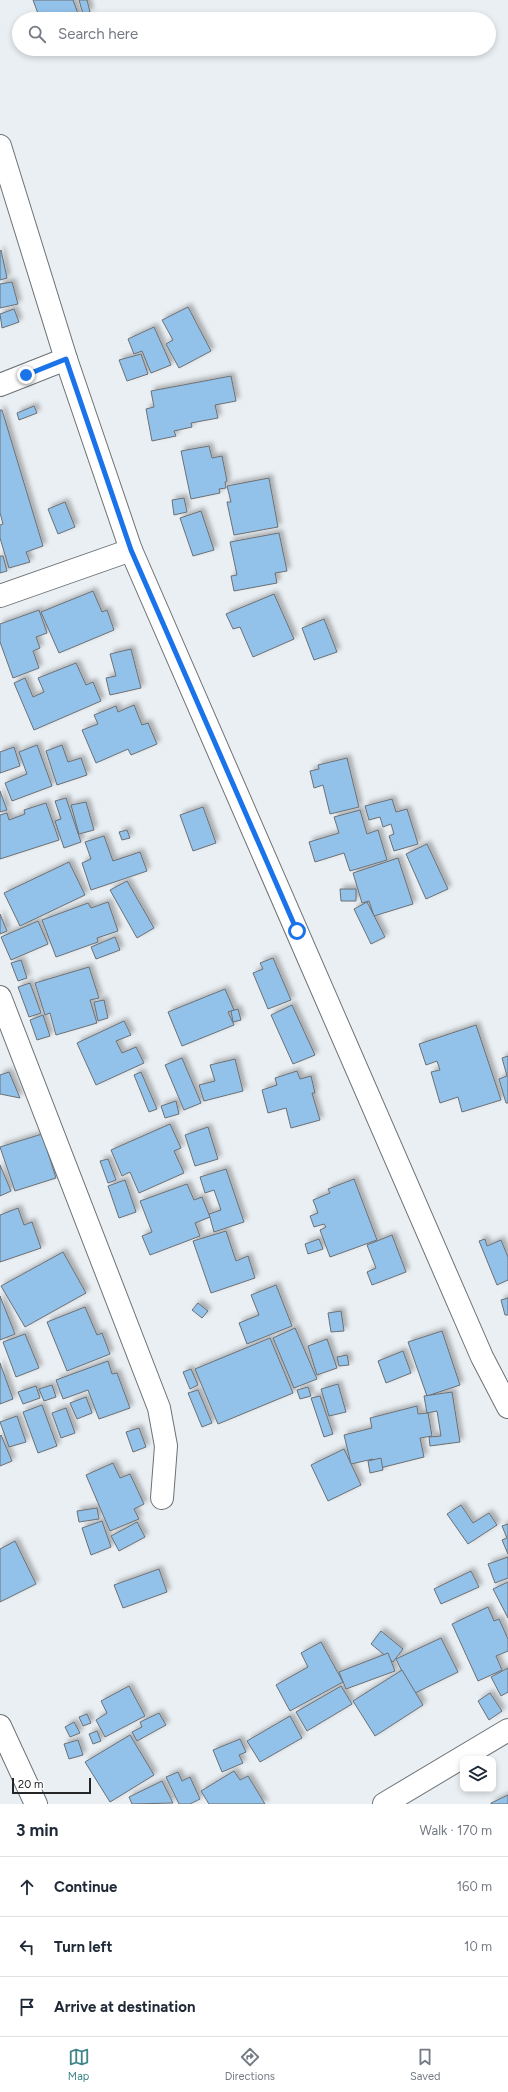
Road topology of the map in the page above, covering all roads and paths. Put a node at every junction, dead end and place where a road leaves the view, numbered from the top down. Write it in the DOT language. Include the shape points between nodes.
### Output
graph roads {
  1 [pos="0,146"];
  2 [pos="66,359"];
  3 [pos="0,385"];
  4 [pos="131,550"];
  5 [pos="0,596"];
  6 [pos="0,997"];
  7 [pos="508,1407"];
  8 [pos="162,1498"];
  9 [pos="0,1726"];
  10 [pos="508,1730"];
  11 [pos="36,1804"];
  12 [pos="384,1804"];
  1 -- 2 [label="street"];
  2 -- 3 [label="street"];
  2 -- 4 [label="street"];
  4 -- 5 [label="street"];
  4 -- 7 [label="street" via="482,1357"];
  6 -- 8 [label="street" via="159,1408 166,1446"];
  9 -- 11 [label="street"];
  10 -- 12 [label="street"];
}
